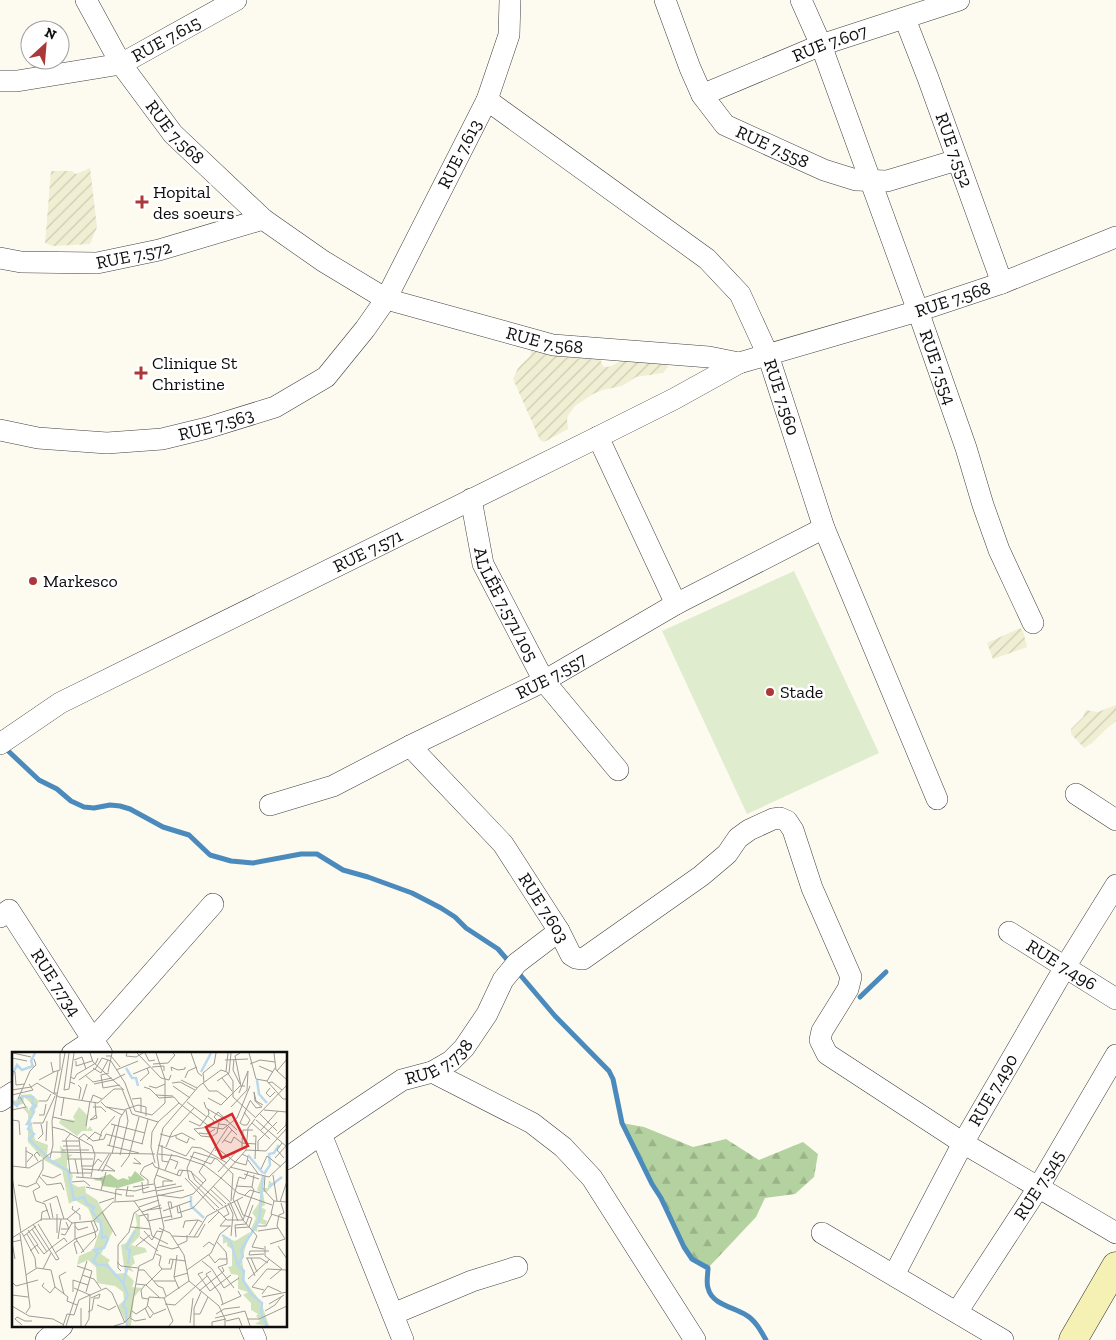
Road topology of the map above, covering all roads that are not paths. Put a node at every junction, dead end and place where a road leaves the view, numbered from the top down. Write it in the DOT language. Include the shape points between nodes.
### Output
graph roads {
  1 [pos="86,0"];
  2 [pos="236,0"];
  3 [pos="510,0"];
  4 [pos="665,0"];
  5 [pos="801,0"];
  6 [pos="958,0"];
  7 [pos="905,19"];
  8 [pos="821,46"];
  9 [pos="121,64"];
  10 [pos="0,82"];
  11 [pos="702,95"];
  12 [pos="487,100"];
  13 [pos="957,160"];
  14 [pos="870,182"];
  15 [pos="263,219"];
  16 [pos="1116,237"];
  17 [pos="0,258"];
  18 [pos="1002,283"];
  19 [pos="386,299"];
  20 [pos="918,311"];
  21 [pos="768,354"];
  22 [pos="739,363"];
  23 [pos="0,430"];
  24 [pos="598,437"];
  25 [pos="470,499"];
  26 [pos="824,528"];
  27 [pos="676,604"];
  28 [pos="1033,623"];
  29 [pos="544,681"];
  30 [pos="3,738"];
  31 [pos="410,746"];
  32 [pos="618,770"];
  33 [pos="1076,794"];
  34 [pos="937,799"];
  35 [pos="270,805"];
  36 [pos="1116,820"];
  37 [pos="1116,885"];
  38 [pos="213,904"];
  39 [pos="5,914"];
  40 [pos="559,931"];
  41 [pos="1009,932"];
  42 [pos="1065,967"];
  43 [pos="1116,999"];
  44 [pos="97,1047"];
  45 [pos="79,1052"];
  46 [pos="1116,1055"];
  47 [pos="432,1072"];
  48 [pos="12,1093"];
  49 [pos="0,1101"];
  50 [pos="321,1134"];
  51 [pos="963,1143"];
  52 [pos="288,1158"];
  53 [pos="1038,1188"];
  54 [pos="822,1233"];
  55 [pos="1116,1233"];
  56 [pos="1116,1266"];
  57 [pos="517,1267"];
  58 [pos="894,1275"];
  59 [pos="957,1312"];
  60 [pos="393,1314"];
  61 [pos="60,1328"];
  62 [pos="251,1328"];
  63 [pos="46,1340"];
  64 [pos="256,1340"];
  65 [pos="403,1340"];
  66 [pos="695,1340"];
  67 [pos="1003,1340"];
  68 [pos="1073,1340"];
  1 -- 9 [label="street, RUE 7.568"];
  2 -- 9 [label="street, RUE 7.615"];
  3 -- 12 [label="street, RUE 7.613" via="509,35"];
  4 -- 11 [label="street, RUE 7.558"];
  5 -- 8 [label="street, RUE 7.554"];
  6 -- 7 [label="street, RUE 7.607"];
  7 -- 8 [label="street, RUE 7.607"];
  7 -- 13 [label="street, RUE 7.552"];
  8 -- 11 [label="street, RUE 7.607"];
  8 -- 14 [label="street, RUE 7.554"];
  9 -- 10 [label="street"];
  9 -- 15 [label="street, RUE 7.568" via="173,134"];
  11 -- 14 [label="street, RUE 7.558" via="725,126 824,170"];
  12 -- 19 [label="street, RUE 7.613"];
  12 -- 21 [label="street, RUE 7.560" via="707,259 740,294"];
  13 -- 14 [label="street, RUE 7.558" via="887,182"];
  13 -- 18 [label="street, RUE 7.552"];
  14 -- 20 [label="street, RUE 7.554"];
  15 -- 17 [label="street, RUE 7.572" via="159,250 97,263 21,262"];
  15 -- 19 [label="street, RUE 7.568" via="323,262"];
  16 -- 18 [label="street, RUE 7.568"];
  18 -- 20 [label="street, RUE 7.568"];
  19 -- 22 [label="street, RUE 7.568" via="553,345 700,356"];
  19 -- 23 [label="street, RUE 7.563" via="326,376 275,406 162,439 107,443 38,438"];
  20 -- 21 [label="street, RUE 7.568"];
  20 -- 28 [label="street, RUE 7.554" via="999,550"];
  21 -- 22 [label="street, RUE 7.568"];
  21 -- 26 [label="street, RUE 7.560"];
  22 -- 24 [label="street, RUE 7.571"];
  24 -- 25 [label="street, RUE 7.571"];
  24 -- 27 [label="street"];
  25 -- 29 [label="street, ALLÉE 7.571/105" via="483,564"];
  25 -- 30 [label="street, RUE 7.571" via="60,704"];
  26 -- 27 [label="street, RUE 7.557"];
  26 -- 34 [label="street, RUE 7.560"];
  27 -- 29 [label="street, RUE 7.557"];
  29 -- 31 [label="street, RUE 7.557"];
  29 -- 32 [label="street, ALLÉE 7.571/105"];
  31 -- 35 [label="street, RUE 7.557" via="333,786"];
  31 -- 40 [label="street, RUE 7.603" via="502,844"];
  33 -- 36 [label="street"];
  37 -- 42 [label="street, RUE 7.490"];
  38 -- 44 [label="street"];
  39 -- 44 [label="street, RUE 7.734"];
  40 -- 47 [label="street, RUE 7.738" via="517,963 464,1048 452,1061"];
  40 -- 51 [label="street, RUE 7.603" via="571,955 583,959 701,876 749,830 773,819 787,821 851,977 848,989 822,1031 820,1040 827,1054"];
  41 -- 42 [label="street, RUE 7.496"];
  42 -- 43 [label="street, RUE 7.496"];
  42 -- 51 [label="street, RUE 7.490"];
  44 -- 45 [label="street"];
  46 -- 53 [label="street, RUE 7.545"];
  47 -- 50 [label="street, RUE 7.738" via="402,1080"];
  47 -- 66 [label="street" via="532,1123 563,1147 592,1178"];
  48 -- 49 [label="street"];
  50 -- 52 [label="street, RUE 7.738"];
  50 -- 60 [label="street"];
  51 -- 53 [label="street, RUE 7.490"];
  51 -- 58 [label="street"];
  53 -- 55 [label="street, RUE 7.490"];
  53 -- 59 [label="street, RUE 7.545"];
  54 -- 58 [label="street"];
  56 -- 68 [label="main road"];
  57 -- 60 [label="street" via="472,1281"];
  58 -- 59 [label="street"];
  59 -- 67 [label="street"];
  60 -- 65 [label="street"];
  61 -- 63 [label="street"];
  62 -- 64 [label="street"];
}
